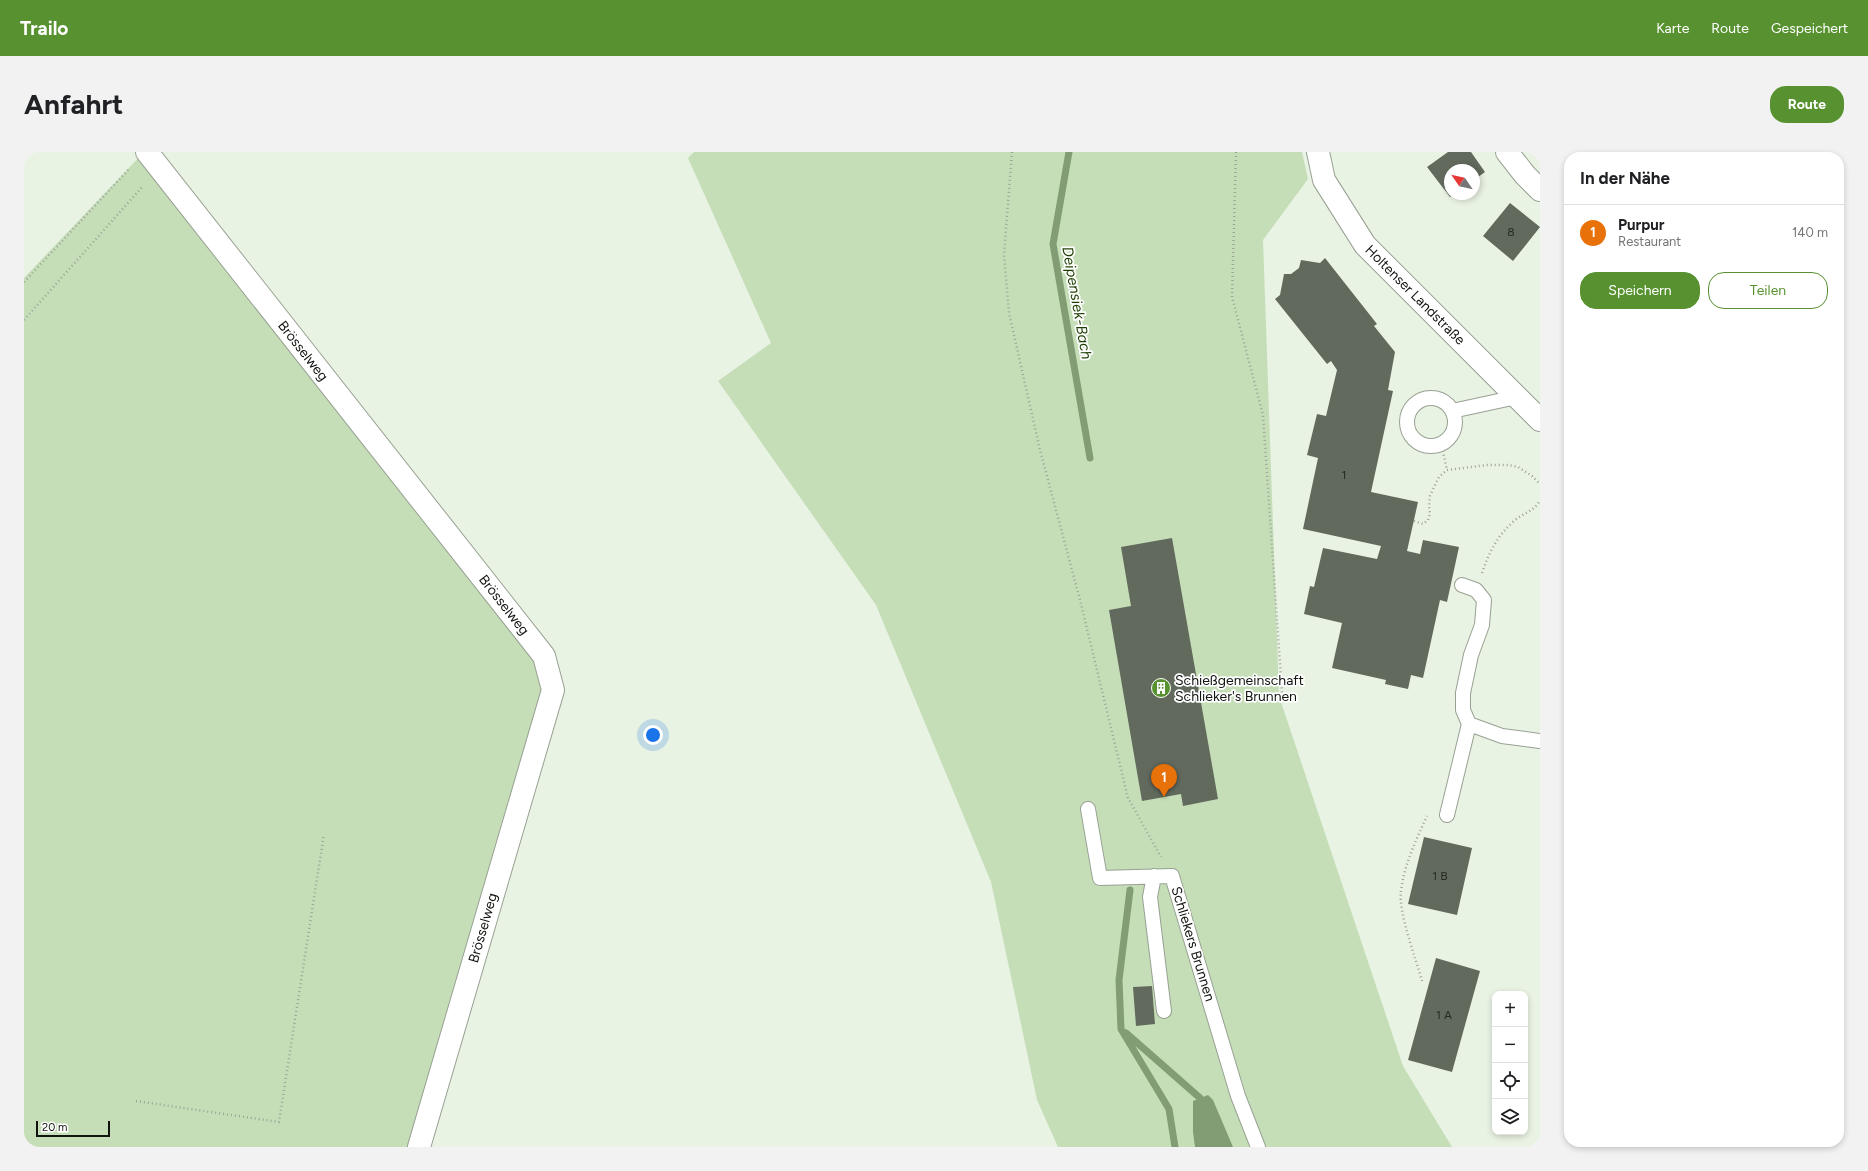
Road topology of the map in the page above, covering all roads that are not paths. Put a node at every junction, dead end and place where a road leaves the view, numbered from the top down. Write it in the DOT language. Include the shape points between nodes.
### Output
graph roads {
  1 [pos="1318,152"];
  2 [pos="1507,152"];
  3 [pos="147,161"];
  4 [pos="1540,190"];
  5 [pos="1517,397"];
  6 [pos="1452,411"];
  7 [pos="1540,420"];
  8 [pos="1462,585"];
  9 [pos="1469,724"];
  10 [pos="1540,741"];
  11 [pos="1088,809"];
  12 [pos="1447,815"];
  13 [pos="1154,876"];
  14 [pos="1164,1011"];
  15 [pos="419,1147"];
  16 [pos="1258,1147"];
  1 -- 5 [label="street, Holtenser Landstraße" via="1324,180 1365,245"];
  2 -- 4 [label="street"];
  3 -- 15 [label="street, Brösselweg" via="544,656 554,690"];
  5 -- 6 [label="lane"];
  5 -- 7 [label="street, Holtenser Landstraße"];
  6 -- 6 [label="lane" via="1439,399 1420,400 1408,414 1409,432 1415,440 1423,444 1432,446 1441,443 1454,430 1455,420"];
  8 -- 9 [label="lane" via="1476,590 1484,600 1482,625 1471,655 1463,693 1463,710"];
  9 -- 10 [label="lane" via="1502,736"];
  9 -- 12 [label="lane"];
  11 -- 13 [label="lane, Schliekers Brunnen" via="1100,878"];
  13 -- 14 [label="lane" via="1150,897"];
  13 -- 16 [label="lane, Schliekers Brunnen" via="1172,876 1238,1096"];
}
